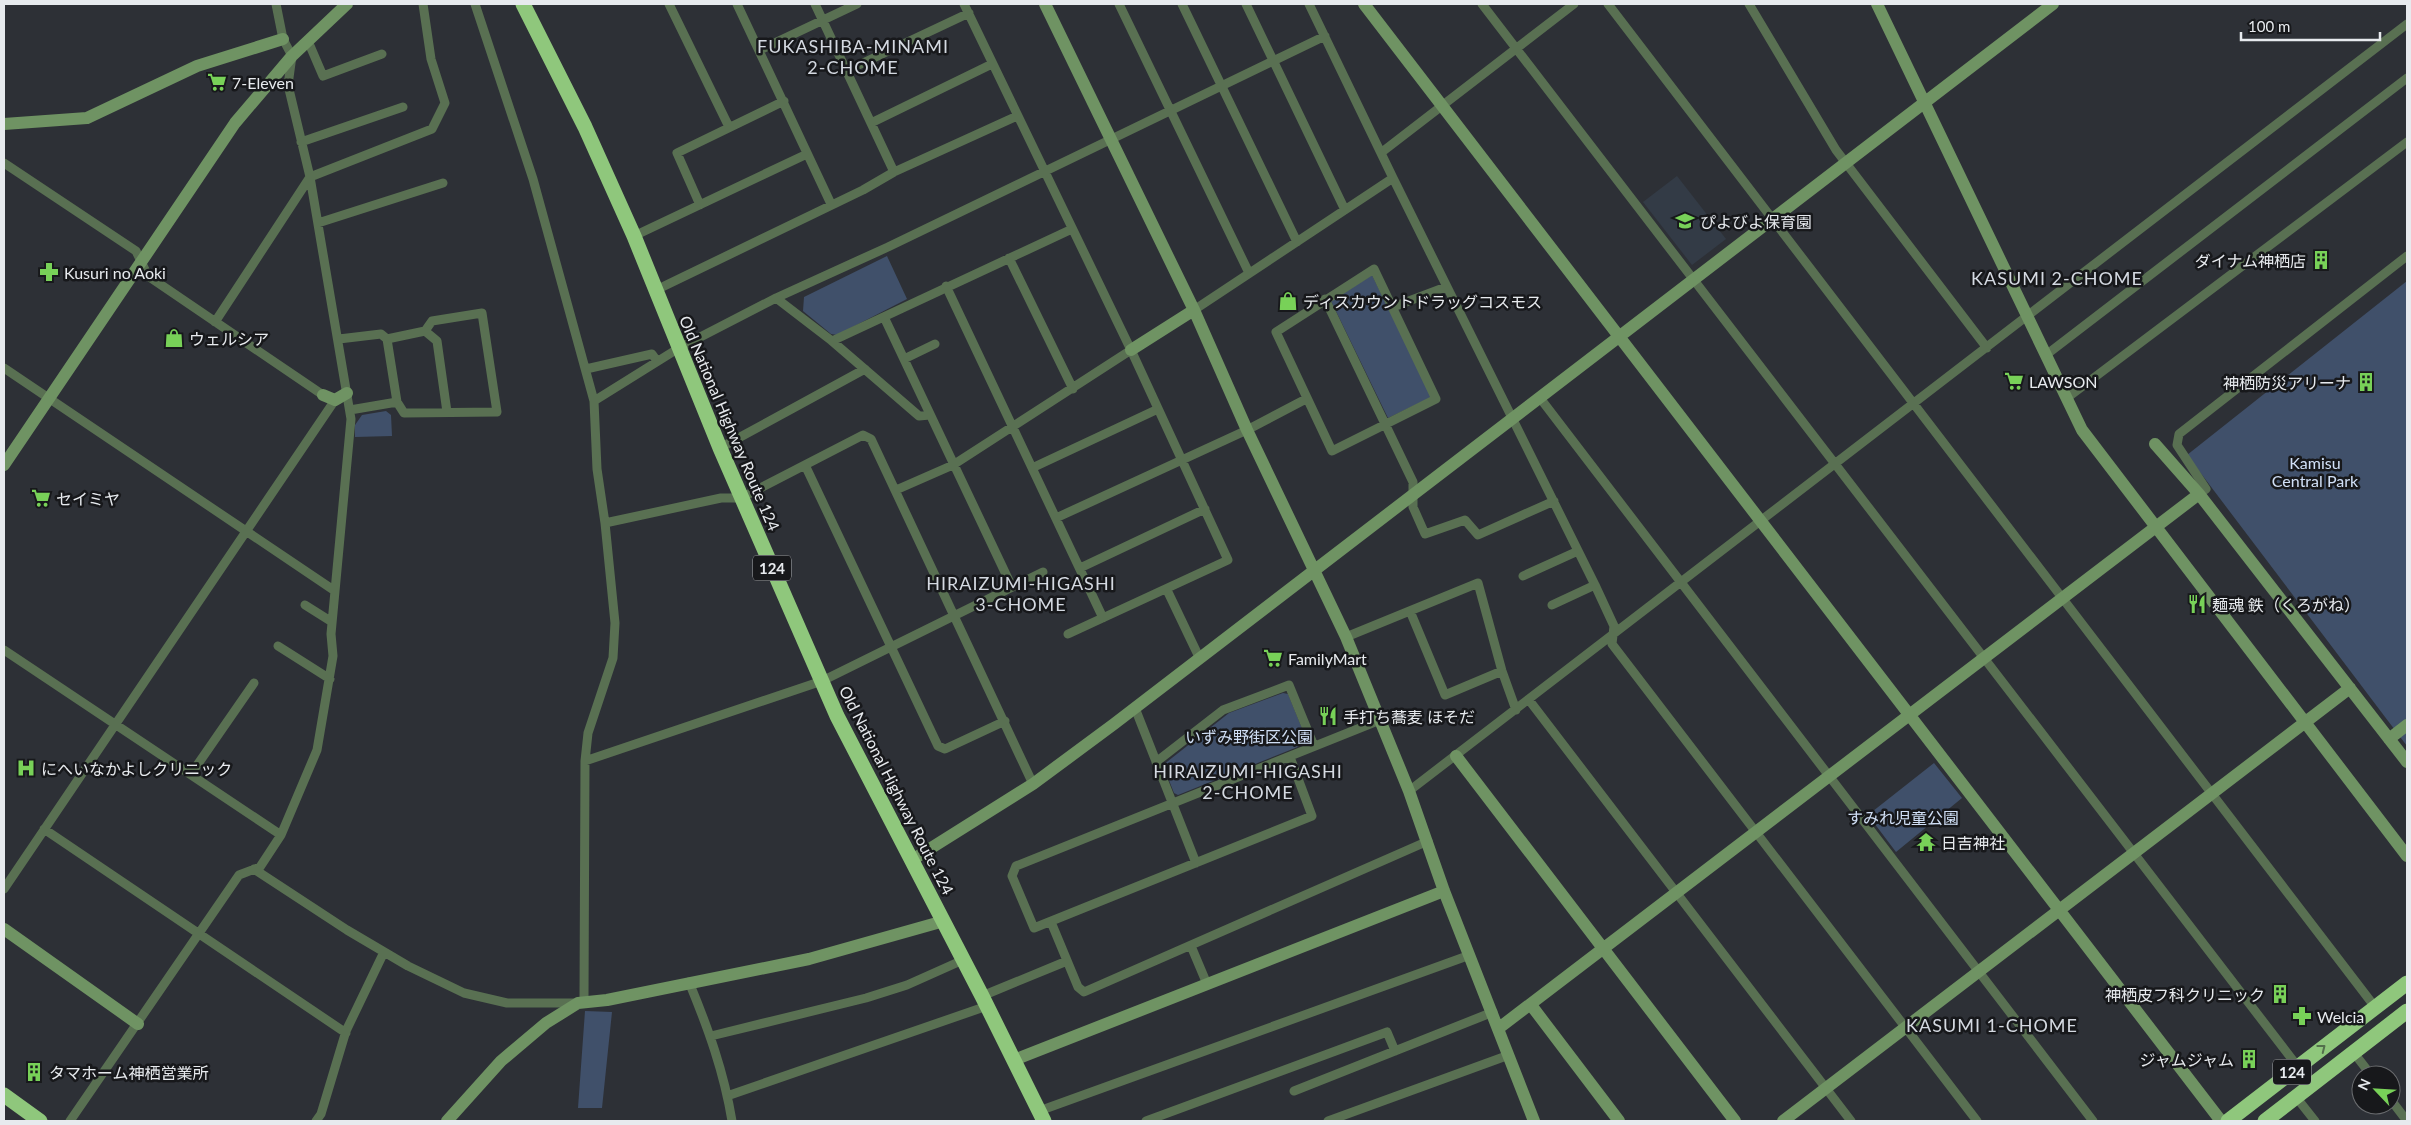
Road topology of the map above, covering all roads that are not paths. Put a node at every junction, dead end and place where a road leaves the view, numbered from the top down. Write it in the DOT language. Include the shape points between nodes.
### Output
graph roads {
  1 [pos="276,4"];
  2 [pos="347,4"];
  3 [pos="423,4"];
  4 [pos="475,4"];
  5 [pos="523,4"];
  6 [pos="670,4"];
  7 [pos="738,4"];
  8 [pos="815,4"];
  9 [pos="857,4"];
  10 [pos="964,4"];
  11 [pos="1045,4"];
  12 [pos="1120,4"];
  13 [pos="1182,4"];
  14 [pos="1246,4"];
  15 [pos="1309,4"];
  16 [pos="1364,4"];
  17 [pos="1482,4"];
  18 [pos="1574,4"];
  19 [pos="1608,4"];
  20 [pos="1748,4"];
  21 [pos="1877,4"];
  22 [pos="2053,4"];
  23 [pos="969,13"];
  24 [pos="822,20"];
  25 [pos="2407,24"];
  26 [pos="1325,36"];
  27 [pos="284,39"];
  28 [pos="308,41"];
  29 [pos="1516,48"];
  30 [pos="760,50"];
  31 [pos="382,54"];
  32 [pos="292,56"];
  33 [pos="1274,61"];
  34 [pos="992,64"];
  35 [pos="846,71"];
  36 [pos="2407,78"];
  37 [pos="1222,87"];
  38 [pos="784,101"];
  39 [pos="1925,101"];
  40 [pos="1442,105"];
  41 [pos="403,107"];
  42 [pos="1171,112"];
  43 [pos="1017,116"];
  44 [pos="870,123"];
  45 [pos="4,124"];
  46 [pos="729,127"];
  47 [pos="1110,140"];
  48 [pos="301,142"];
  49 [pos="2407,142"];
  50 [pos="1382,152"];
  51 [pos="807,154"];
  52 [pos="1846,162"];
  53 [pos="4,163"];
  54 [pos="1045,171"];
  55 [pos="894,172"];
  56 [pos="310,177"];
  57 [pos="1392,178"];
  58 [pos="443,183"];
  59 [pos="831,204"];
  60 [pos="700,205"];
  61 [pos="1345,210"];
  62 [pos="1773,218"];
  63 [pos="318,223"];
  64 [pos="1072,229"];
  65 [pos="634,236"];
  66 [pos="1297,242"];
  67 [pos="2407,256"];
  68 [pos="1009,258"];
  69 [pos="141,262"];
  70 [pos="1249,273"];
  71 [pos="1693,279"];
  72 [pos="946,286"];
  73 [pos="1446,287"];
  74 [pos="656,290"];
  75 [pos="776,298"];
  76 [pos="1324,299"];
  77 [pos="1393,307"];
  78 [pos="1194,310"];
  79 [pos="2028,316"];
  80 [pos="884,317"];
  81 [pos="215,322"];
  82 [pos="425,331"];
  83 [pos="1619,337"];
  84 [pos="339,339"];
  85 [pos="387,340"];
  86 [pos="832,341"];
  87 [pos="935,344"];
  88 [pos="679,348"];
  89 [pos="1987,348"];
  90 [pos="1131,350"];
  91 [pos="2046,355"];
  92 [pos="904,359"];
  93 [pos="657,361"];
  94 [pos="4,368"];
  95 [pos="586,369"];
  96 [pos="865,369"];
  97 [pos="1073,389"];
  98 [pos="323,395"];
  99 [pos="341,397"];
  100 [pos="48,398"];
  101 [pos="1540,398"];
  102 [pos="2067,398"];
  103 [pos="1306,399"];
  104 [pos="397,402"];
  105 [pos="594,402"];
  106 [pos="1914,405"];
  107 [pos="1158,409"];
  108 [pos="350,410"];
  109 [pos="447,412"];
  110 [pos="930,415"];
  111 [pos="1513,418"];
  112 [pos="1013,426"];
  113 [pos="1385,426"];
  114 [pos="1247,430"];
  115 [pos="2155,444"];
  116 [pos="720,448"];
  117 [pos="1182,460"];
  118 [pos="4,465"];
  119 [pos="806,465"];
  120 [pos="953,465"];
  121 [pos="1835,465"];
  122 [pos="1032,468"];
  123 [pos="896,490"];
  124 [pos="1414,493"];
  125 [pos="2200,494"];
  126 [pos="741,498"];
  127 [pos="1554,501"];
  128 [pos="1206,509"];
  129 [pos="1056,518"];
  130 [pos="1760,522"];
  131 [pos="605,523"];
  132 [pos="2155,527"];
  133 [pos="245,532"];
  134 [pos="1578,551"];
  135 [pos="1080,568"];
  136 [pos="1314,569"];
  137 [pos="1043,572"];
  138 [pos="1523,576"];
  139 [pos="1681,583"];
  140 [pos="1595,585"];
  141 [pos="1012,587"];
  142 [pos="1166,590"];
  143 [pos="335,592"];
  144 [pos="2062,598"];
  145 [pos="305,605"];
  146 [pos="1552,605"];
  147 [pos="1410,611"];
  148 [pos="954,617"];
  149 [pos="1103,618"];
  150 [pos="332,622"];
  151 [pos="1068,634"];
  152 [pos="1612,635"];
  153 [pos="1346,637"];
  154 [pos="278,646"];
  155 [pos="891,648"];
  156 [pos="4,650"];
  157 [pos="1199,657"];
  158 [pos="1983,658"];
  159 [pos="1502,671"];
  160 [pos="330,679"];
  161 [pos="822,681"];
  162 [pos="254,683"];
  163 [pos="2350,688"];
  164 [pos="1529,700"];
  165 [pos="1134,708"];
  166 [pos="1516,710"];
  167 [pos="1909,716"];
  168 [pos="1380,720"];
  169 [pos="1005,721"];
  170 [pos="2304,721"];
  171 [pos="116,724"];
  172 [pos="2407,725"];
  173 [pos="2389,739"];
  174 [pos="1314,746"];
  175 [pos="1456,756"];
  176 [pos="1290,757"];
  177 [pos="585,762"];
  178 [pos="1156,762"];
  179 [pos="2407,762"];
  180 [pos="191,774"];
  181 [pos="1829,777"];
  182 [pos="1033,784"];
  183 [pos="1409,791"];
  184 [pos="2211,793"];
  185 [pos="1171,803"];
  186 [pos="44,829"];
  187 [pos="1756,834"];
  188 [pos="281,835"];
  189 [pos="1428,841"];
  190 [pos="2133,853"];
  191 [pos="2407,856"];
  192 [pos="912,860"];
  193 [pos="1196,863"];
  194 [pos="254,869"];
  195 [pos="4,889"];
  196 [pos="1444,890"];
  197 [pos="1677,893"];
  198 [pos="2058,911"];
  199 [pos="944,921"];
  200 [pos="1051,922"];
  201 [pos="4,929"];
  202 [pos="199,934"];
  203 [pos="1191,946"];
  204 [pos="1602,949"];
  205 [pos="384,952"];
  206 [pos="1470,956"];
  207 [pos="964,960"];
  208 [pos="1067,961"];
  209 [pos="1977,971"];
  210 [pos="689,982"];
  211 [pos="2407,982"];
  212 [pos="1207,984"];
  213 [pos="985,1001"];
  214 [pos="578,1003"];
  215 [pos="1531,1005"];
  216 [pos="2375,1007"];
  217 [pos="2407,1011"];
  218 [pos="1493,1012"];
  219 [pos="138,1024"];
  220 [pos="1905,1027"];
  221 [pos="1499,1028"];
  222 [pos="346,1033"];
  223 [pos="711,1036"];
  224 [pos="1395,1051"];
  225 [pos="2354,1053"];
  226 [pos="1509,1055"];
  227 [pos="1014,1060"];
  228 [pos="2363,1065"];
  229 [pos="2298,1067"];
  230 [pos="1826,1088"];
  231 [pos="1294,1092"];
  232 [pos="4,1095"];
  233 [pos="727,1096"];
  234 [pos="2296,1097"];
  235 [pos="1041,1116"];
  236 [pos="40,1121"];
  237 [pos="70,1121"];
  238 [pos="316,1121"];
  239 [pos="447,1121"];
  240 [pos="732,1121"];
  241 [pos="1146,1121"];
  242 [pos="1328,1121"];
  243 [pos="1534,1121"];
  244 [pos="1619,1121"];
  245 [pos="1735,1121"];
  246 [pos="1782,1121"];
  247 [pos="1851,1121"];
  248 [pos="1977,1121"];
  249 [pos="2093,1121"];
  250 [pos="2221,1121"];
  251 [pos="2228,1121"];
  252 [pos="2265,1121"];
  253 [pos="2314,1121"];
  1 -- 27 [label="street"];
  2 -- 28 [label="street"];
  3 -- 56 [label="street" via="432,59 445,103 432,129"];
  4 -- 95 [label="street" via="533,179"];
  5 -- 65 [label="highway, Old National Highway Route 124 / 124" via="585,127"];
  6 -- 46 [label="street"];
  7 -- 30 [label="street"];
  8 -- 24 [label="street"];
  9 -- 24 [label="street"];
  10 -- 23 [label="street"];
  11 -- 47 [label="street"];
  12 -- 42 [label="street"];
  13 -- 37 [label="street"];
  14 -- 33 [label="street"];
  15 -- 26 [label="street"];
  16 -- 40 [label="street"];
  17 -- 29 [label="street"];
  18 -- 29 [label="street"];
  19 -- 62 [label="street"];
  20 -- 52 [label="street"];
  21 -- 39 [label="street"];
  22 -- 39 [label="street"];
  23 -- 34 [label="street"];
  23 -- 35 [label="street"];
  24 -- 30 [label="street"];
  24 -- 35 [label="street"];
  25 -- 79 [label="street"];
  26 -- 33 [label="street"];
  26 -- 50 [label="street"];
  27 -- 32 [label="street"];
  27 -- 45 [label="street" via="197,66 87,118"];
  28 -- 31 [label="street" via="323,76"];
  28 -- 32 [label="street"];
  29 -- 40 [label="street"];
  29 -- 71 [label="street"];
  30 -- 38 [label="street"];
  32 -- 48 [label="street" via="288,85"];
  32 -- 69 [label="street" via="235,123"];
  33 -- 37 [label="street"];
  33 -- 61 [label="street"];
  34 -- 43 [label="street"];
  34 -- 44 [label="street"];
  35 -- 44 [label="street"];
  36 -- 91 [label="street"];
  37 -- 42 [label="street"];
  37 -- 66 [label="street"];
  38 -- 46 [label="street"];
  38 -- 51 [label="street"];
  39 -- 52 [label="street"];
  39 -- 79 [label="street"];
  40 -- 50 [label="street"];
  40 -- 83 [label="street"];
  41 -- 48 [label="street"];
  42 -- 47 [label="street"];
  42 -- 70 [label="street"];
  43 -- 54 [label="street"];
  43 -- 55 [label="street"];
  44 -- 55 [label="street"];
  46 -- 60 [label="street" via="677,153"];
  47 -- 54 [label="street"];
  47 -- 78 [label="street"];
  48 -- 56 [label="street"];
  49 -- 102 [label="street"];
  50 -- 57 [label="street"];
  51 -- 59 [label="street"];
  51 -- 60 [label="street"];
  52 -- 62 [label="street"];
  52 -- 89 [label="street"];
  53 -- 69 [label="street" via="136,251"];
  54 -- 64 [label="street"];
  54 -- 75 [label="street"];
  55 -- 59 [label="street"];
  56 -- 63 [label="street"];
  56 -- 81 [label="street"];
  57 -- 61 [label="street"];
  57 -- 73 [label="street"];
  58 -- 63 [label="street"];
  59 -- 74 [label="street"];
  60 -- 65 [label="street"];
  61 -- 66 [label="street"];
  62 -- 71 [label="street"];
  62 -- 106 [label="street"];
  63 -- 84 [label="street"];
  64 -- 68 [label="street"];
  64 -- 90 [label="street"];
  65 -- 74 [label="highway, Old National Highway Route 124 / 124"];
  66 -- 70 [label="street"];
  67 -- 125 [label="street" via="2179,434 2176,445 2206,489"];
  68 -- 72 [label="street"];
  68 -- 97 [label="street"];
  69 -- 81 [label="street" via="148,276"];
  69 -- 100 [label="street"];
  70 -- 78 [label="street"];
  71 -- 83 [label="street"];
  71 -- 121 [label="street"];
  72 -- 80 [label="street"];
  72 -- 112 [label="street"];
  73 -- 77 [label="street"];
  73 -- 111 [label="street"];
  74 -- 88 [label="highway, Old National Highway Route 124 / 124"];
  75 -- 86 [label="street"];
  75 -- 88 [label="street"];
  76 -- 77 [label="street" via="1374,269"];
  76 -- 103 [label="street" via="1276,332"];
  76 -- 113 [label="street"];
  77 -- 113 [label="street" via="1436,399"];
  78 -- 90 [label="street"];
  78 -- 114 [label="street"];
  79 -- 89 [label="street"];
  79 -- 91 [label="street"];
  80 -- 86 [label="street"];
  80 -- 92 [label="street"];
  81 -- 98 [label="street"];
  82 -- 85 [label="street"];
  82 -- 109 [label="street" via="436,340"];
  82 -- 109 [label="street" via="432,321 482,313 497,412"];
  83 -- 101 [label="street"];
  83 -- 130 [label="street"];
  84 -- 85 [label="street" via="381,334"];
  84 -- 99 [label="street"];
  85 -- 104 [label="street"];
  86 -- 96 [label="street"];
  87 -- 92 [label="street"];
  88 -- 93 [label="street"];
  88 -- 116 [label="highway, Old National Highway Route 124 / 124"];
  89 -- 106 [label="street"];
  90 -- 97 [label="street"];
  90 -- 107 [label="street"];
  91 -- 102 [label="street"];
  92 -- 110 [label="street"];
  93 -- 95 [label="street" via="652,354"];
  93 -- 105 [label="street"];
  94 -- 100 [label="street"];
  95 -- 105 [label="street"];
  96 -- 110 [label="street" via="919,416"];
  96 -- 116 [label="street"];
  97 -- 112 [label="street"];
  98 -- 99 [label="street"];
  99 -- 108 [label="street"];
  99 -- 133 [label="street"];
  100 -- 118 [label="street"];
  100 -- 133 [label="street"];
  101 -- 111 [label="street"];
  101 -- 139 [label="street"];
  102 -- 132 [label="street" via="2082,430"];
  103 -- 113 [label="street" via="1332,450"];
  103 -- 114 [label="street"];
  104 -- 108 [label="street"];
  104 -- 109 [label="street" via="404,413"];
  105 -- 131 [label="street" via="597,469"];
  106 -- 121 [label="street"];
  106 -- 144 [label="street"];
  107 -- 117 [label="street"];
  107 -- 122 [label="street"];
  108 -- 143 [label="street"];
  110 -- 120 [label="street"];
  111 -- 124 [label="street"];
  111 -- 127 [label="street"];
  112 -- 120 [label="street"];
  112 -- 122 [label="street"];
  113 -- 124 [label="street" via="1413,482"];
  114 -- 117 [label="street"];
  114 -- 136 [label="street"];
  115 -- 125 [label="street"];
  116 -- 126 [label="highway, Old National Highway Route 124 / 124"];
  117 -- 128 [label="street"];
  117 -- 129 [label="street"];
  119 -- 123 [label="street" via="863,435 871,439"];
  119 -- 126 [label="street"];
  119 -- 155 [label="street"];
  120 -- 123 [label="street"];
  120 -- 141 [label="street"];
  121 -- 130 [label="street"];
  121 -- 158 [label="street"];
  122 -- 129 [label="street"];
  123 -- 148 [label="street"];
  124 -- 127 [label="street" via="1413,507 1425,534 1466,520 1478,535"];
  124 -- 136 [label="street"];
  125 -- 132 [label="street"];
  125 -- 163 [label="street"];
  126 -- 131 [label="street" via="722,498"];
  126 -- 161 [label="highway, Old National Highway Route 124 / 124"];
  127 -- 134 [label="street"];
  128 -- 135 [label="street"];
  128 -- 142 [label="street" via="1228,560"];
  129 -- 135 [label="street"];
  130 -- 139 [label="street"];
  130 -- 167 [label="street"];
  131 -- 177 [label="street" via="615,623 613,658 588,733"];
  132 -- 144 [label="street"];
  132 -- 170 [label="street"];
  133 -- 143 [label="street"];
  133 -- 171 [label="street"];
  134 -- 138 [label="street"];
  134 -- 140 [label="street"];
  135 -- 149 [label="street"];
  136 -- 153 [label="street"];
  136 -- 157 [label="street"];
  137 -- 141 [label="street"];
  139 -- 152 [label="street"];
  139 -- 181 [label="street"];
  140 -- 146 [label="street"];
  140 -- 152 [label="street" via="1614,626"];
  141 -- 148 [label="street"];
  142 -- 149 [label="street"];
  142 -- 157 [label="street"];
  143 -- 150 [label="street"];
  144 -- 158 [label="street"];
  144 -- 184 [label="street"];
  145 -- 150 [label="street"];
  147 -- 153 [label="street"];
  147 -- 159 [label="street" via="1445,695"];
  147 -- 159 [label="street" via="1478,583"];
  148 -- 155 [label="street"];
  148 -- 169 [label="street"];
  149 -- 151 [label="street"];
  150 -- 160 [label="street" via="334,656"];
  152 -- 164 [label="street"];
  152 -- 187 [label="street" via="1612,644"];
  153 -- 168 [label="street"];
  154 -- 160 [label="street"];
  155 -- 161 [label="street"];
  155 -- 169 [label="street" via="938,746 946,749"];
  156 -- 171 [label="street"];
  157 -- 165 [label="street"];
  158 -- 167 [label="street"];
  158 -- 190 [label="street"];
  159 -- 166 [label="street"];
  160 -- 188 [label="street" via="317,750"];
  161 -- 177 [label="street"];
  161 -- 192 [label="highway, Old National Highway Route 124 / 124"];
  162 -- 180 [label="street"];
  163 -- 170 [label="street"];
  163 -- 173 [label="street"];
  164 -- 166 [label="street"];
  164 -- 197 [label="street"];
  165 -- 178 [label="street"];
  165 -- 182 [label="street"];
  166 -- 175 [label="street"];
  167 -- 181 [label="street"];
  167 -- 198 [label="street"];
  168 -- 174 [label="street"];
  168 -- 183 [label="street"];
  169 -- 182 [label="street"];
  170 -- 184 [label="street"];
  170 -- 191 [label="street"];
  171 -- 180 [label="street"];
  171 -- 186 [label="street"];
  172 -- 173 [label="street"];
  173 -- 179 [label="street"];
  174 -- 176 [label="street"];
  174 -- 178 [label="street" via="1290,685 1223,710"];
  175 -- 183 [label="street"];
  175 -- 204 [label="street"];
  176 -- 185 [label="street"];
  176 -- 193 [label="street" via="1312,816"];
  177 -- 214 [label="street" via="584,998"];
  178 -- 185 [label="street"];
  180 -- 188 [label="street"];
  181 -- 187 [label="street"];
  181 -- 209 [label="street"];
  182 -- 192 [label="street"];
  183 -- 189 [label="street"];
  184 -- 190 [label="street"];
  184 -- 216 [label="street"];
  185 -- 193 [label="street"];
  185 -- 200 [label="street" via="1016,866 1012,876 1034,928"];
  186 -- 195 [label="street"];
  186 -- 202 [label="street"];
  187 -- 197 [label="street"];
  187 -- 220 [label="street"];
  188 -- 194 [label="street" via="260,867"];
  189 -- 196 [label="street"];
  189 -- 203 [label="street"];
  190 -- 198 [label="street"];
  190 -- 229 [label="street"];
  192 -- 199 [label="highway, Old National Highway Route 124 / 124"];
  193 -- 200 [label="street"];
  194 -- 202 [label="street" via="240,875"];
  194 -- 205 [label="street"];
  196 -- 206 [label="street"];
  196 -- 212 [label="street"];
  197 -- 204 [label="street"];
  197 -- 230 [label="street"];
  198 -- 209 [label="street"];
  198 -- 250 [label="street"];
  199 -- 207 [label="highway, Old National Highway Route 124 / 124"];
  199 -- 210 [label="street" via="809,959"];
  200 -- 208 [label="street"];
  201 -- 219 [label="street"];
  202 -- 219 [label="street"];
  202 -- 222 [label="street"];
  203 -- 208 [label="street" via="1084,992 1078,987"];
  203 -- 212 [label="street"];
  204 -- 215 [label="street"];
  204 -- 245 [label="street"];
  205 -- 214 [label="street" via="464,993 490,1000"];
  205 -- 222 [label="street"];
  206 -- 218 [label="street"];
  206 -- 235 [label="street"];
  207 -- 213 [label="highway, Old National Highway Route 124 / 124"];
  207 -- 223 [label="street" via="907,985 866,998"];
  208 -- 213 [label="street"];
  209 -- 220 [label="street"];
  209 -- 249 [label="street"];
  210 -- 214 [label="street"];
  210 -- 223 [label="street"];
  211 -- 216 [label="highway, 124"];
  212 -- 227 [label="street"];
  213 -- 227 [label="highway, Old National Highway Route 124 / 124"];
  213 -- 233 [label="street"];
  214 -- 239 [label="street" via="501,1061"];
  215 -- 221 [label="street"];
  215 -- 244 [label="street"];
  229 -- 216 [label="highway, 124, one-way"];
  217 -- 225 [label="highway, 124"];
  218 -- 221 [label="street"];
  218 -- 224 [label="street"];
  219 -- 237 [label="street"];
  220 -- 230 [label="street"];
  220 -- 248 [label="street"];
  221 -- 226 [label="street"];
  222 -- 238 [label="street"];
  223 -- 233 [label="street"];
  224 -- 231 [label="street"];
  224 -- 241 [label="street" via="1388,1032"];
  225 -- 228 [label="street"];
  225 -- 234 [label="highway, 124"];
  226 -- 242 [label="street"];
  226 -- 243 [label="street"];
  227 -- 235 [label="highway, Old National Highway Route 124 / 124"];
  229 -- 251 [label="highway, 124"];
  230 -- 246 [label="street"];
  230 -- 247 [label="street"];
  232 -- 236 [label="highway"];
  233 -- 240 [label="street"];
  234 -- 252 [label="highway, 124"];
  234 -- 253 [label="street"];
}
